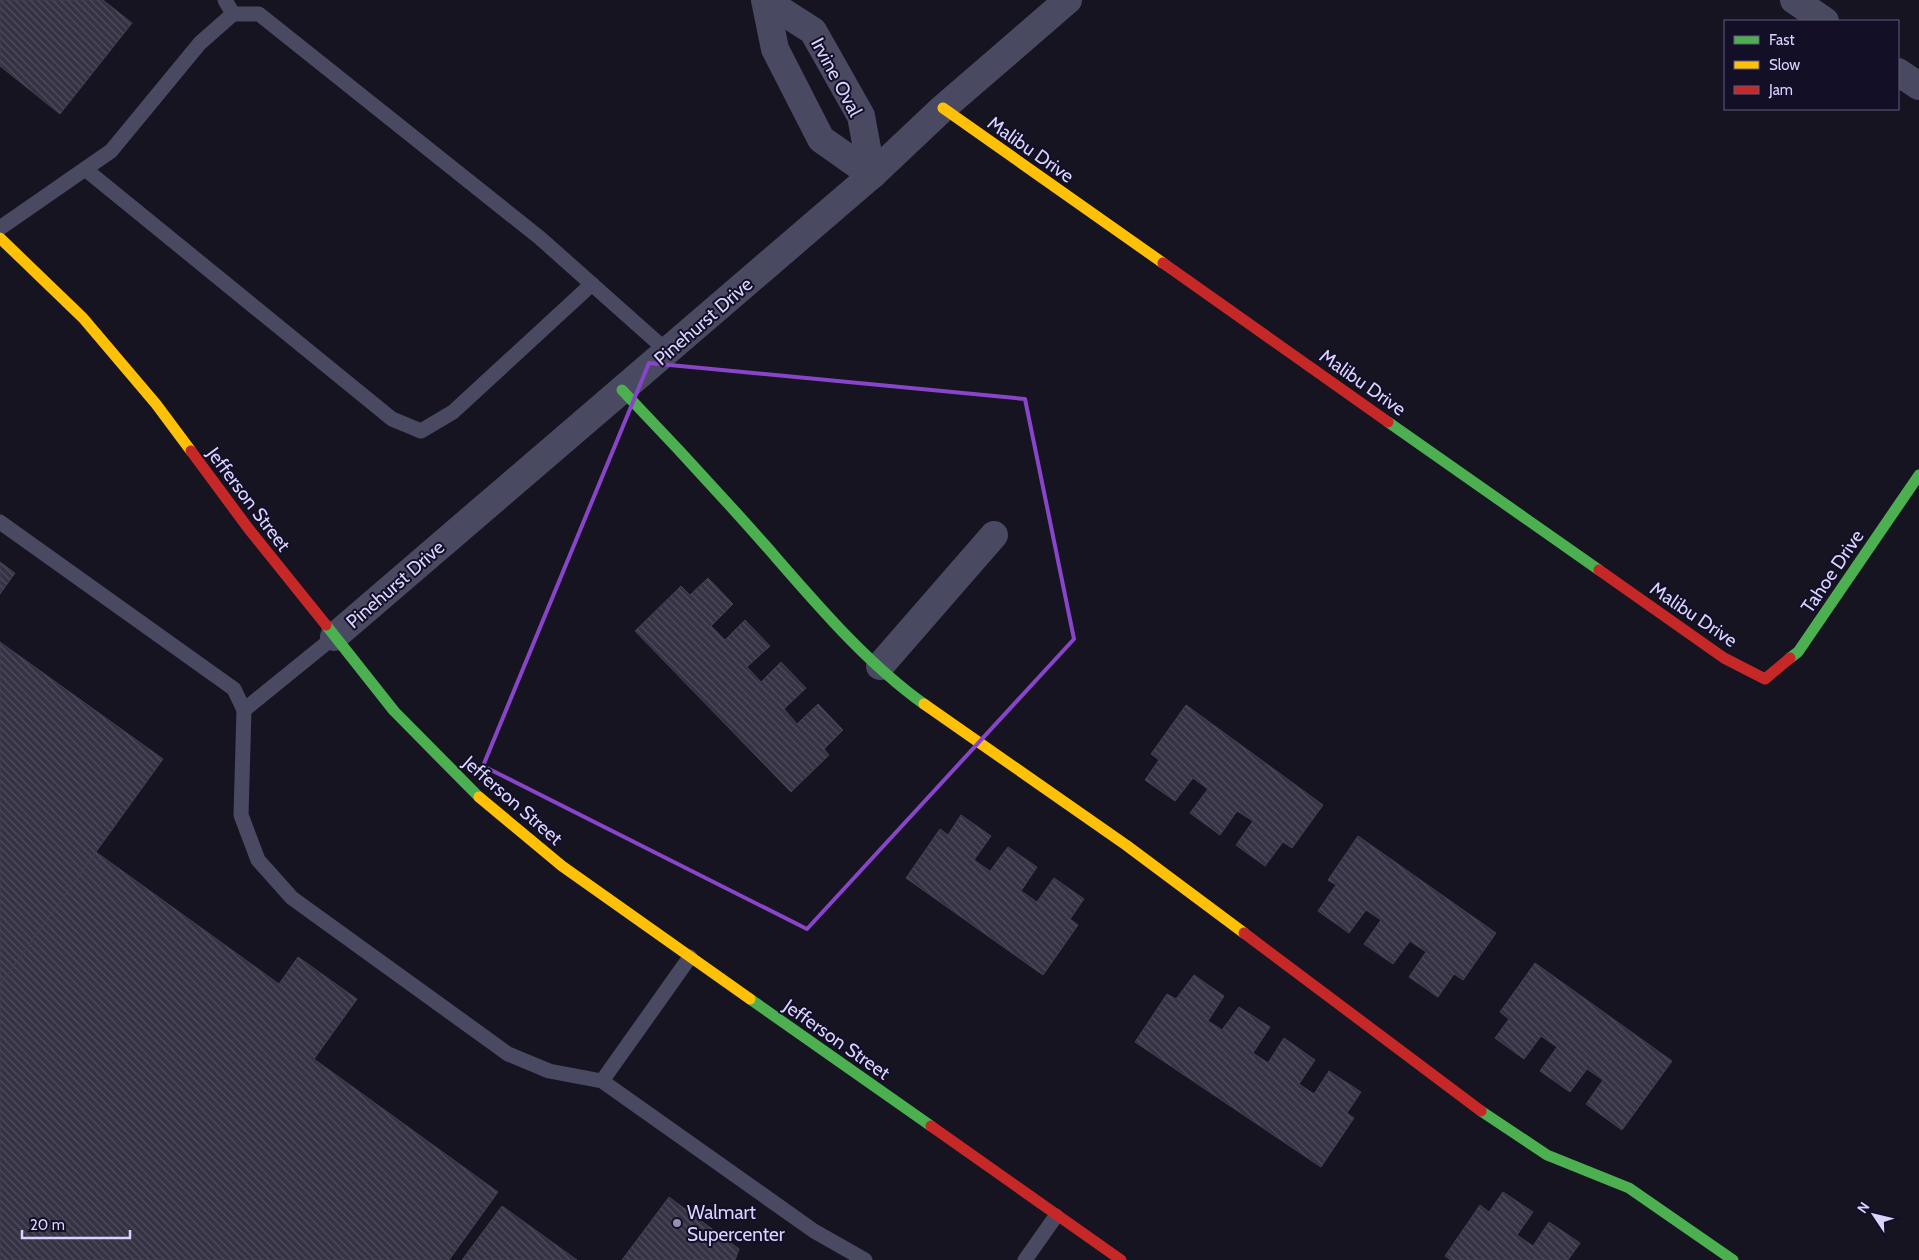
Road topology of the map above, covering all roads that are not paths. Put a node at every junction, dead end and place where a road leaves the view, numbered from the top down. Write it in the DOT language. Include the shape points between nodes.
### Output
graph roads {
  1 [pos="225,0"];
  2 [pos="1068,0"];
  3 [pos="1794,0"];
  4 [pos="766,1"];
  5 [pos="233,14"];
  6 [pos="1824,20"];
  7 [pos="1899,73"];
  8 [pos="1919,86"];
  9 [pos="943,108"];
  10 [pos="85,169"];
  11 [pos="872,175"];
  12 [pos="0,228"];
  13 [pos="0,238"];
  14 [pos="592,284"];
  15 [pos="667,351"];
  16 [pos="622,390"];
  17 [pos="1919,475"];
  18 [pos="0,522"];
  19 [pos="994,535"];
  20 [pos="334,637"];
  21 [pos="880,666"];
  22 [pos="1766,679"];
  23 [pos="244,710"];
  24 [pos="690,957"];
  25 [pos="602,1081"];
  26 [pos="1056,1216"];
  27 [pos="865,1260"];
  28 [pos="1025,1260"];
  29 [pos="1121,1260"];
  30 [pos="1733,1260"];
  1 -- 5 [label="lane"];
  2 -- 9 [label="street, Pinehurst Drive"];
  3 -- 6 [label="street"];
  4 -- 11 [label="street, Irvine Oval" via="776,49 821,138"];
  4 -- 11 [label="street, Irvine Oval" via="813,30 860,116"];
  5 -- 10 [label="lane" via="200,43 111,151"];
  5 -- 14 [label="lane" via="259,14 533,232"];
  7 -- 8 [label="street"];
  9 -- 11 [label="street, Pinehurst Drive"];
  9 -- 22 [label="street, Malibu Drive" via="1724,658"];
  10 -- 12 [label="lane"];
  10 -- 14 [label="lane" via="392,418 421,431 454,412"];
  11 -- 15 [label="street, Pinehurst Drive"];
  13 -- 20 [label="street, Jefferson Street" via="83,318 156,404"];
  14 -- 15 [label="lane"];
  15 -- 16 [label="street, Pinehurst Drive"];
  16 -- 20 [label="street, Pinehurst Drive"];
  16 -- 21 [label="street" via="698,469 830,620"];
  17 -- 22 [label="street, Tahoe Drive" via="1798,652"];
  18 -- 23 [label="lane" via="234,689"];
  19 -- 21 [label="street"];
  20 -- 23 [label="lane"];
  20 -- 24 [label="street, Jefferson Street" via="394,711 474,793 562,866"];
  21 -- 30 [label="street" via="909,693 1126,845 1469,1103 1547,1155 1629,1188"];
  23 -- 25 [label="lane" via="241,815 258,860 292,898 508,1054 549,1072"];
  24 -- 25 [label="lane"];
  24 -- 26 [label="street, Jefferson Street"];
  25 -- 27 [label="lane" via="814,1231"];
  26 -- 28 [label="lane"];
  26 -- 29 [label="street, Jefferson Street"];
}
